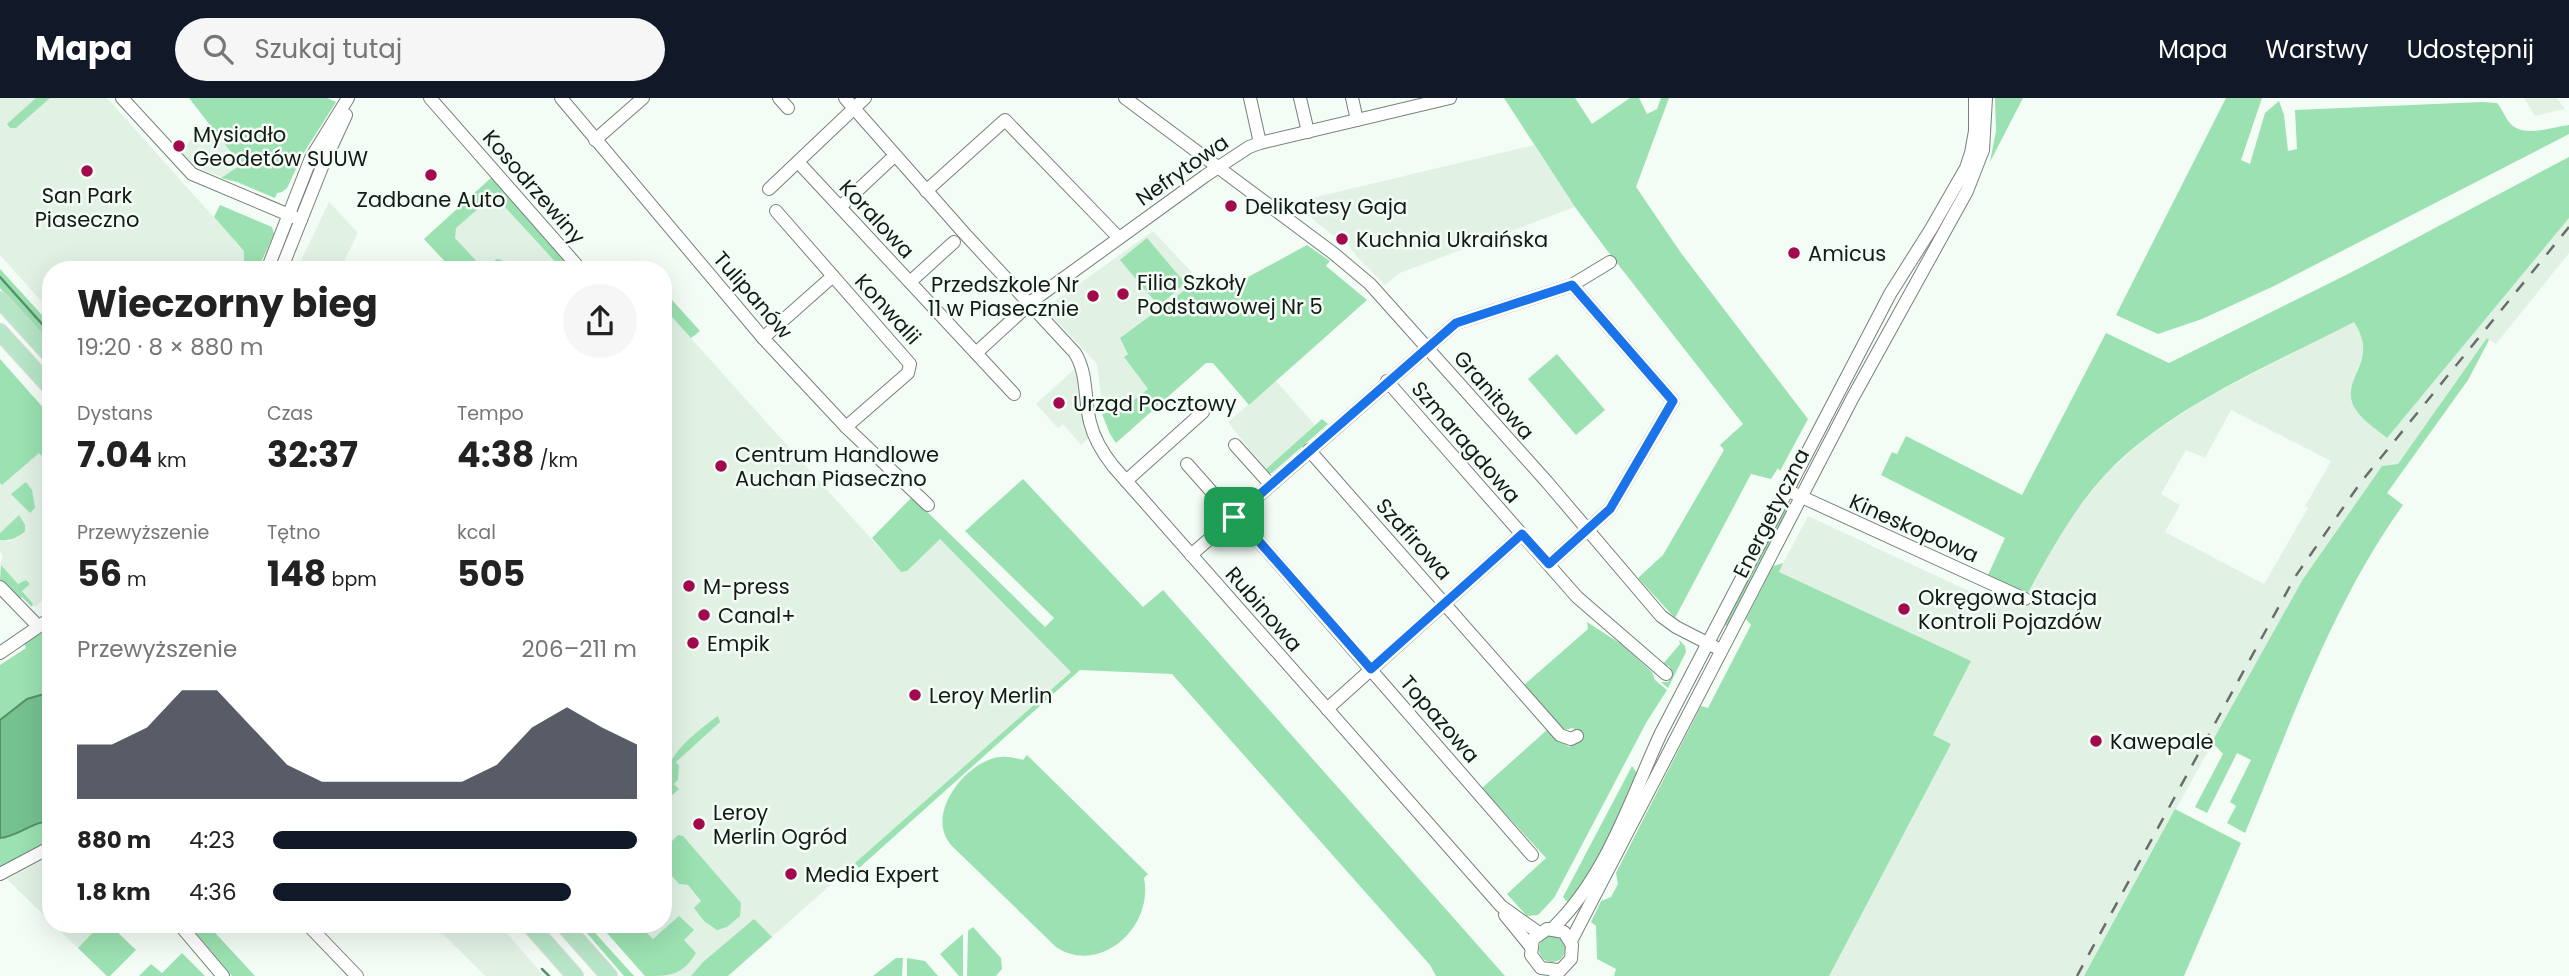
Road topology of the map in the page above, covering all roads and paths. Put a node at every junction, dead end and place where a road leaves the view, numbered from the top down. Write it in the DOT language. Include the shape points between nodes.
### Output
graph roads {
  1 [pos="122,98"];
  2 [pos="350,98"];
  3 [pos="430,98"];
  4 [pos="561,98"];
  5 [pos="643,98"];
  6 [pos="845,98"];
  7 [pos="865,98"];
  8 [pos="1125,98"];
  9 [pos="1251,98"];
  10 [pos="1300,98"];
  11 [pos="1352,98"];
  12 [pos="1450,98"];
  13 [pos="1975,98"];
  14 [pos="1986,98"];
  15 [pos="1413,102"];
  16 [pos="854,108"];
  17 [pos="1357,120"];
  18 [pos="1308,132"];
  19 [pos="595,140"];
  20 [pos="1260,143"];
  21 [pos="890,160"];
  22 [pos="798,162"];
  23 [pos="1219,167"];
  24 [pos="769,189"];
  25 [pos="926,191"];
  26 [pos="840,207"];
  27 [pos="776,211"];
  28 [pos="295,218"];
  29 [pos="1119,238"];
  30 [pos="954,242"];
  31 [pos="272,261"];
  32 [pos="283,261"];
  33 [pos="573,261"];
  34 [pos="1611,262"];
  35 [pos="833,276"];
  36 [pos="910,282"];
  37 [pos="1572,285"];
  38 [pos="0,300"];
  39 [pos="1029,304"];
  40 [pos="0,332"];
  41 [pos="763,338"];
  42 [pos="42,346"];
  43 [pos="1427,346"];
  44 [pos="976,353"];
  45 [pos="42,378"];
  46 [pos="1387,381"];
  47 [pos="1014,394"];
  48 [pos="1203,412"];
  49 [pos="846,427"];
  50 [pos="1235,445"];
  51 [pos="1309,450"];
  52 [pos="1187,464"];
  53 [pos="1126,481"];
  54 [pos="1270,484"];
  55 [pos="1787,491"];
  56 [pos="1801,497"];
  57 [pos="928,505"];
  58 [pos="1234,517"];
  59 [pos="1587,530"];
  60 [pos="1522,534"];
  61 [pos="1191,555"];
  62 [pos="1549,564"];
  63 [pos="0,587"];
  64 [pos="2025,599"];
  65 [pos="1444,603"];
  66 [pos="42,624"];
  67 [pos="38,626"];
  68 [pos="1708,644"];
  69 [pos="1722,651"];
  70 [pos="0,653"];
  71 [pos="1371,669"];
  72 [pos="1666,674"];
  73 [pos="1327,709"];
  74 [pos="1577,736"];
  75 [pos="42,852"];
  76 [pos="1532,855"];
  77 [pos="0,874"];
  78 [pos="1501,906"];
  79 [pos="1553,928"];
  80 [pos="187,933"];
  81 [pos="316,933"];
  82 [pos="536,933"];
  83 [pos="572,933"];
  84 [pos="1539,933"];
  85 [pos="1571,941"];
  86 [pos="1531,947"];
  87 [pos="1536,971"];
  88 [pos="1556,973"];
  89 [pos="223,976"];
  90 [pos="357,976"];
  91 [pos="575,976"];
  92 [pos="609,976"];
  1 -- 28 [label="street" via="188,171"];
  2 -- 28 [label="street"];
  3 -- 33 [label="street, Kosodrzewiny"];
  4 -- 19 [label="street, Tulipanów"];
  5 -- 19 [label="street"];
  6 -- 16 [label="street, Rubinowa"];
  7 -- 16 [label="street"];
  8 -- 23 [label="street, Granitowa"];
  9 -- 20 [label="street"];
  10 -- 18 [label="street"];
  11 -- 17 [label="street"];
  12 -- 15 [label="street, Nefrytowa"];
  13 -- 55 [label="street, Energetyczna" via="1975,131 1966,167 1890,294"];
  14 -- 56 [label="street, Energetyczna" via="1983,150 1967,191"];
  15 -- 17 [label="street, Nefrytowa"];
  16 -- 22 [label="street"];
  16 -- 25 [label="street, Rubinowa"];
  17 -- 18 [label="street, Nefrytowa"];
  18 -- 20 [label="street, Nefrytowa"];
  19 -- 41 [label="street, Tulipanów"];
  20 -- 23 [label="street, Nefrytowa"];
  21 -- 26 [label="street"];
  22 -- 24 [label="street"];
  22 -- 26 [label="street, Koralowa"];
  23 -- 29 [label="street, Nefrytowa"];
  23 -- 43 [label="street, Granitowa" via="1370,284"];
  25 -- 29 [label="street" via="1005,120"];
  25 -- 39 [label="street, Rubinowa"];
  26 -- 36 [label="street, Koralowa"];
  27 -- 35 [label="street, Konwalii"];
  28 -- 31 [label="street"];
  28 -- 32 [label="street"];
  29 -- 39 [label="street, Nefrytowa"];
  30 -- 36 [label="street"];
  34 -- 37 [label="street"];
  35 -- 41 [label="street"];
  35 -- 49 [label="street, Konwalii" via="910,365 908,373"];
  36 -- 44 [label="street, Koralowa"];
  37 -- 43 [label="street" via="1470,317"];
  37 -- 59 [label="street" via="1673,401 1610,509"];
  38 -- 42 [label="main road"];
  39 -- 44 [label="street, Nefrytowa"];
  39 -- 53 [label="street, Rubinowa" via="1080,361 1095,439"];
  40 -- 45 [label="main road"];
  41 -- 49 [label="street, Tulipanów"];
  43 -- 46 [label="street"];
  43 -- 59 [label="street, Granitowa"];
  44 -- 47 [label="street, Koralowa"];
  46 -- 51 [label="street"];
  46 -- 60 [label="street, Szmaragdowa"];
  48 -- 53 [label="street"];
  49 -- 57 [label="street, Tulipanów"];
  50 -- 54 [label="street"];
  51 -- 54 [label="street"];
  51 -- 65 [label="street, Szafirowa"];
  52 -- 58 [label="street, Topazowa"];
  53 -- 61 [label="street, Rubinowa"];
  54 -- 58 [label="street"];
  55 -- 56 [label="street, Kineskopowa"];
  55 -- 68 [label="street, Energetyczna"];
  56 -- 64 [label="street, Kineskopowa"];
  56 -- 69 [label="street, Energetyczna"];
  58 -- 61 [label="street"];
  58 -- 71 [label="street, Topazowa"];
  59 -- 62 [label="street"];
  59 -- 68 [label="street, Granitowa" via="1667,622"];
  60 -- 62 [label="street, Szmaragdowa"];
  60 -- 65 [label="street"];
  61 -- 73 [label="street, Rubinowa"];
  62 -- 72 [label="street, Szmaragdowa" via="1577,597"];
  63 -- 67 [label="street"];
  65 -- 71 [label="street"];
  65 -- 74 [label="street, Szafirowa" via="1560,735"];
  66 -- 67 [label="street"];
  67 -- 70 [label="street"];
  68 -- 69 [label="street, Granitowa"];
  68 -- 79 [label="street, Energetyczna" via="1588,886"];
  69 -- 85 [label="street, Energetyczna"];
  71 -- 73 [label="street"];
  71 -- 76 [label="street, Topazowa"];
  73 -- 78 [label="street, Rubinowa"];
  75 -- 77 [label="street"];
  78 -- 84 [label="street, Rubinowa"];
  78 -- 86 [label="street, Rubinowa"];
  79 -- 84 [label="street, Energetyczna"];
  79 -- 85 [label="street"];
  80 -- 89 [label="street"];
  81 -- 90 [label="street"];
  82 -- 91 [label="main road"];
  83 -- 92 [label="main road"];
  84 -- 86 [label="street"];
  85 -- 88 [label="street, Energetyczna" via="1571,959"];
  86 -- 87 [label="street, Energetyczna"];
  87 -- 88 [label="street, Energetyczna"];
}
